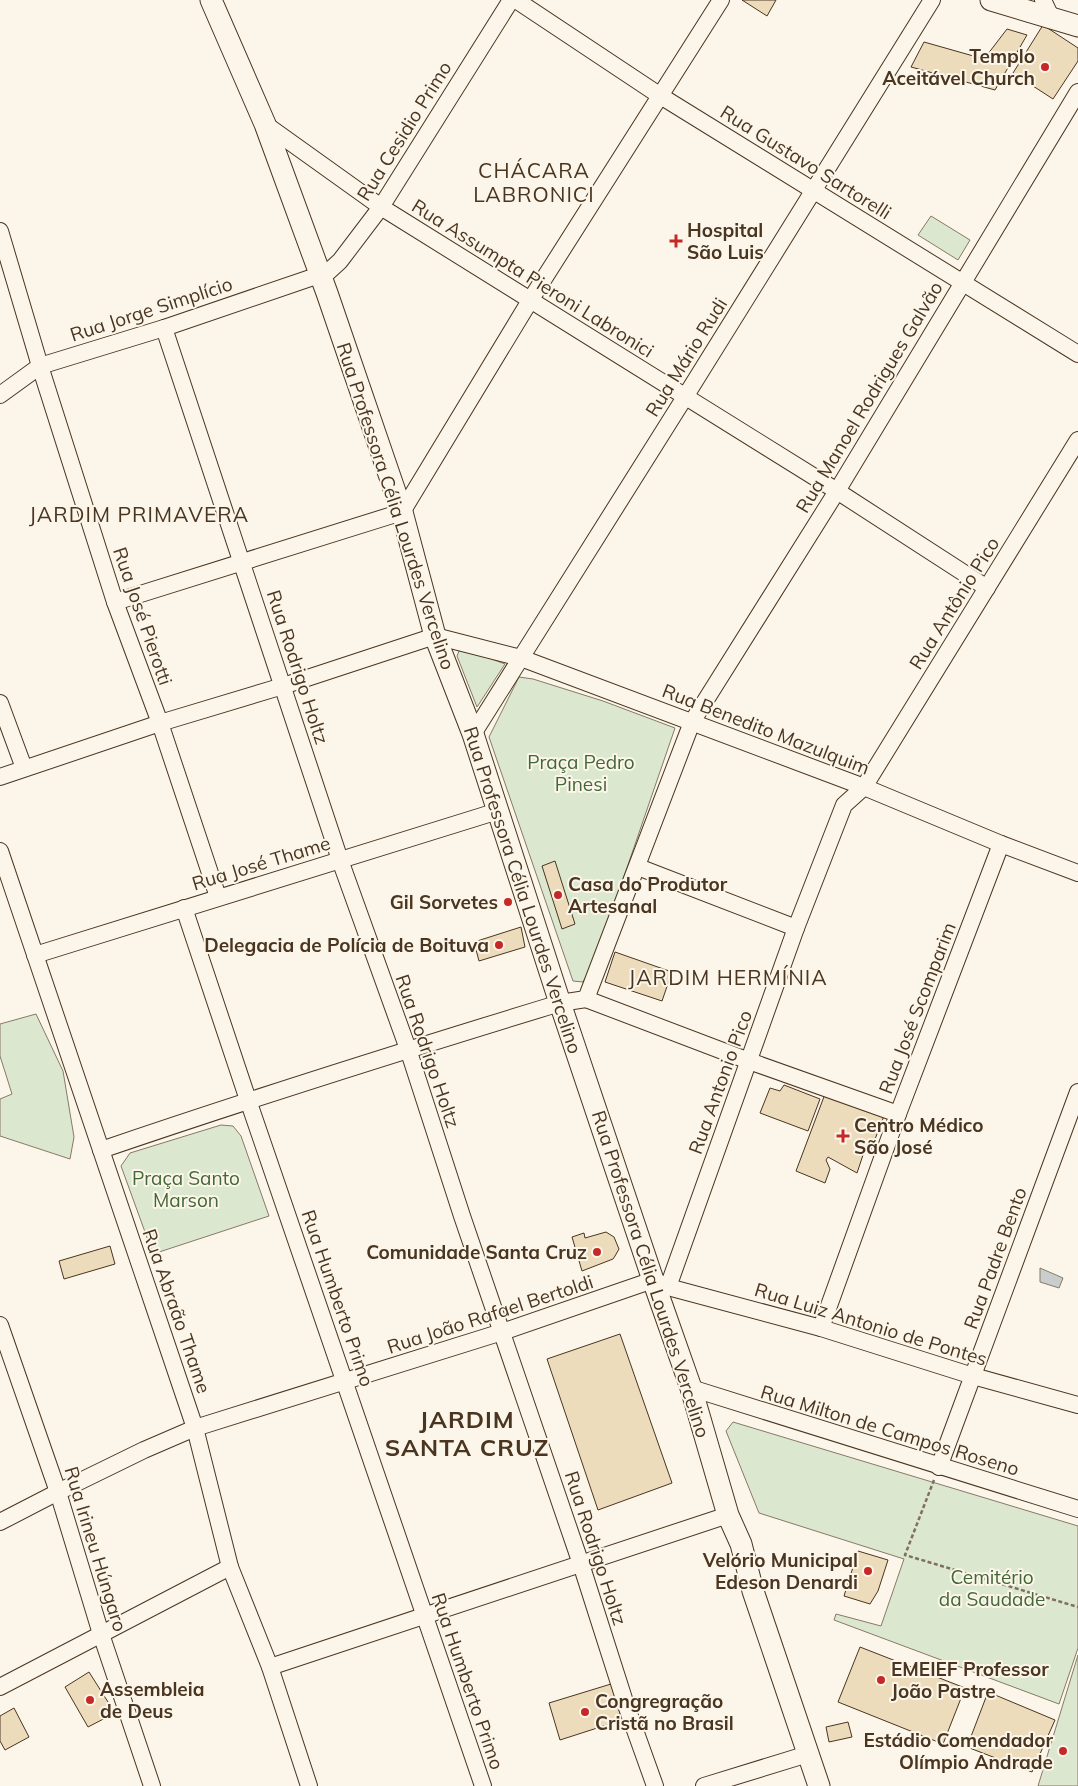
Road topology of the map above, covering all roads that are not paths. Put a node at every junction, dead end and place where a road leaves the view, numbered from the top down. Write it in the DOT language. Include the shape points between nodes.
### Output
graph roads {
  1 [pos="211,0"];
  2 [pos="511,0"];
  3 [pos="516,0"];
  4 [pos="720,0"];
  5 [pos="932,0"];
  6 [pos="991,0"];
  7 [pos="1047,9"];
  8 [pos="1078,26"];
  9 [pos="1078,92"];
  10 [pos="659,95"];
  11 [pos="265,124"];
  12 [pos="813,190"];
  13 [pos="381,207"];
  14 [pos="0,231"];
  15 [pos="320,275"];
  16 [pos="962,282"];
  17 [pos="531,299"];
  18 [pos="164,328"];
  19 [pos="1078,354"];
  20 [pos="40,366"];
  21 [pos="0,394"];
  22 [pos="685,397"];
  23 [pos="1078,440"];
  24 [pos="837,491"];
  25 [pos="402,512"];
  26 [pos="242,562"];
  27 [pos="987,588"];
  28 [pos="115,602"];
  29 [pos="435,636"];
  30 [pos="520,658"];
  31 [pos="283,686"];
  32 [pos="0,703"];
  33 [pos="692,722"];
  34 [pos="160,723"];
  35 [pos="474,734"];
  36 [pos="24,768"];
  37 [pos="0,777"];
  38 [pos="864,787"];
  39 [pos="498,811"];
  40 [pos="1001,844"];
  41 [pos="0,851"];
  42 [pos="340,860"];
  43 [pos="638,867"];
  44 [pos="1078,873"];
  45 [pos="218,897"];
  46 [pos="184,908"];
  47 [pos="796,928"];
  48 [pos="35,955"];
  49 [pos="586,998"];
  50 [pos="560,1003"];
  51 [pos="408,1050"];
  52 [pos="749,1060"];
  53 [pos="1078,1092"];
  54 [pos="248,1100"];
  55 [pos="898,1114"];
  56 [pos="101,1150"];
  57 [pos="660,1284"];
  58 [pos="0,1325"];
  59 [pos="821,1328"];
  60 [pos="502,1332"];
  61 [pos="972,1376"];
  62 [pos="346,1382"];
  63 [pos="691,1388"];
  64 [pos="1078,1405"];
  65 [pos="195,1428"];
  66 [pos="939,1467"];
  67 [pos="58,1492"];
  68 [pos="1078,1509"];
  69 [pos="728,1515"];
  70 [pos="0,1522"];
  71 [pos="581,1564"];
  72 [pos="230,1567"];
  73 [pos="425,1615"];
  74 [pos="101,1634"];
  75 [pos="270,1667"];
  76 [pos="0,1687"];
  77 [pos="808,1754"];
  78 [pos="152,1786"];
  79 [pos="309,1786"];
  80 [pos="483,1786"];
  81 [pos="655,1786"];
  82 [pos="704,1786"];
  83 [pos="819,1786"];
  1 -- 11 [label="main road, Rua Professora Célia Lourdes Vercelino"];
  2 -- 13 [label="street, Rua Cesidio Primo"];
  3 -- 10 [label="street, Rua Gustavo Sartorelli"];
  4 -- 10 [label="street"];
  5 -- 12 [label="street, Rua Mário Rudi"];
  6 -- 7 [label="main road"];
  7 -- 8 [label="main road"];
  9 -- 16 [label="street, Rua Manoel Rodrigues Galvão"];
  10 -- 12 [label="street, Rua Gustavo Sartorelli"];
  10 -- 17 [label="street"];
  11 -- 13 [label="street, Rua Assumpta Pieroni Labronici"];
  11 -- 15 [label="main road, Rua Professora Célia Lourdes Vercelino"];
  12 -- 16 [label="street, Rua Gustavo Sartorelli"];
  12 -- 22 [label="street, Rua Mário Rudi"];
  13 -- 15 [label="street, Rua Cesidio Primo" via="340,261"];
  13 -- 17 [label="street, Rua Assumpta Pieroni Labronici"];
  14 -- 20 [label="street, Rua José Pierotti"];
  15 -- 18 [label="street, Rua Jorge Simplício"];
  15 -- 25 [label="main road, Rua Professora Célia Lourdes Vercelino"];
  16 -- 19 [label="street, Rua Gustavo Sartorelli"];
  16 -- 24 [label="street, Rua Manoel Rodrigues Galvão"];
  17 -- 22 [label="street, Rua Assumpta Pieroni Labronici"];
  17 -- 25 [label="street"];
  18 -- 20 [label="street, Rua Jorge Simplício"];
  18 -- 26 [label="street, Rua Rodrigo Holtz"];
  20 -- 21 [label="street, Rua Jorge Simplício"];
  20 -- 28 [label="street, Rua José Pierotti"];
  22 -- 24 [label="street, Rua Assumpta Pieroni Labronici"];
  22 -- 30 [label="street, Rua Mário Rudi"];
  23 -- 27 [label="street, Rua Antônio Pico"];
  24 -- 27 [label="street, Rua Assumpta Pieroni Labronici"];
  24 -- 33 [label="street, Rua Manoel Rodrigues Galvão"];
  25 -- 26 [label="street"];
  25 -- 29 [label="main road, Rua Professora Célia Lourdes Vercelino"];
  26 -- 28 [label="street"];
  26 -- 31 [label="street, Rua Rodrigo Holtz"];
  27 -- 38 [label="street, Rua Antônio Pico"];
  28 -- 34 [label="street, Rua José Pierotti"];
  29 -- 30 [label="street, Rua Benedito Mazulquim"];
  29 -- 31 [label="street"];
  29 -- 35 [label="main road, Rua Professora Célia Lourdes Vercelino"];
  30 -- 33 [label="street, Rua Benedito Mazulquim"];
  30 -- 35 [label="street, Rua Mário Rudi"];
  31 -- 34 [label="street"];
  31 -- 42 [label="street, Rua Rodrigo Holtz"];
  32 -- 36 [label="street"];
  33 -- 38 [label="street, Rua Benedito Mazulquim"];
  33 -- 43 [label="street"];
  34 -- 36 [label="street"];
  34 -- 45 [label="street, Rua José Pierotti"];
  35 -- 39 [label="main road, Rua Professora Célia Lourdes Vercelino"];
  36 -- 37 [label="street"];
  38 -- 40 [label="street, Rua Benedito Mazulquim"];
  38 -- 47 [label="street, Rua Antonio Pico" via="844,805"];
  39 -- 42 [label="street, Rua José Thame"];
  39 -- 50 [label="main road, Rua Professora Célia Lourdes Vercelino"];
  40 -- 44 [label="street, Rua Benedito Mazulquim"];
  40 -- 55 [label="street, Rua José Scomparim"];
  41 -- 48 [label="street, Rua Abraão Thame"];
  42 -- 45 [label="street, Rua José Thame"];
  42 -- 51 [label="street, Rua Rodrigo Holtz"];
  43 -- 47 [label="street"];
  43 -- 49 [label="street"];
  45 -- 46 [label="street, Rua José Thame"];
  46 -- 48 [label="street, Rua José Thame"];
  46 -- 54 [label="street, Rua Humberto Primo"];
  47 -- 52 [label="street, Rua Antonio Pico"];
  48 -- 56 [label="street, Rua Abraão Thame"];
  49 -- 50 [label="street"];
  49 -- 52 [label="street"];
  50 -- 51 [label="street"];
  50 -- 57 [label="main road, Rua Professora Célia Lourdes Vercelino"];
  51 -- 54 [label="street"];
  51 -- 60 [label="street, Rua Rodrigo Holtz"];
  52 -- 55 [label="street"];
  52 -- 57 [label="street, Rua Antonio Pico"];
  53 -- 61 [label="street, Rua Padre Bento"];
  54 -- 56 [label="street"];
  54 -- 62 [label="street, Rua Humberto Primo"];
  55 -- 59 [label="street, Rua José Scomparim"];
  56 -- 65 [label="street, Rua Abraão Thame"];
  57 -- 59 [label="street, Rua Luiz Antonio de Pontes"];
  57 -- 60 [label="street, Rua João Rafael Bertoldi"];
  57 -- 63 [label="main road, Rua Professora Célia Lourdes Vercelino"];
  58 -- 67 [label="street, Rua Irineu Húngaro"];
  59 -- 61 [label="street, Rua Luiz Antonio de Pontes"];
  60 -- 62 [label="street, Rua João Rafael Bertoldi"];
  60 -- 71 [label="street, Rua Rodrigo Holtz"];
  61 -- 64 [label="street, Rua Luiz Antonio de Pontes"];
  61 -- 66 [label="street, Rua Padre Bento"];
  62 -- 65 [label="street, Rua João Rafael Bertoldi"];
  62 -- 73 [label="street, Rua Humberto Primo"];
  63 -- 66 [label="street, Rua Milton de Campos Roseno"];
  63 -- 69 [label="main road, Rua Professora Célia Lourdes Vercelino"];
  65 -- 67 [label="street, Rua João Rafael Bertoldi"];
  65 -- 72 [label="street, Rua Abraão Thame"];
  66 -- 68 [label="street, Rua Milton de Campos Roseno"];
  67 -- 70 [label="street, Rua João Rafael Bertoldi"];
  67 -- 74 [label="street, Rua Irineu Húngaro"];
  69 -- 71 [label="street"];
  69 -- 77 [label="main road, Rua Professora Célia Lourdes Vercelino" via="741,1544 753,1591"];
  71 -- 73 [label="street"];
  71 -- 81 [label="street, Rua Rodrigo Holtz"];
  72 -- 74 [label="street"];
  72 -- 75 [label="street, Rua Abraão Thame"];
  73 -- 75 [label="street"];
  73 -- 80 [label="street, Rua Humberto Primo"];
  74 -- 76 [label="street"];
  74 -- 78 [label="street, Rua Irineu Húngaro"];
  75 -- 79 [label="street, Rua Abraão Thame"];
  77 -- 82 [label="street"];
  77 -- 83 [label="main road, Rua Professora Célia Lourdes Vercelino"];
}
